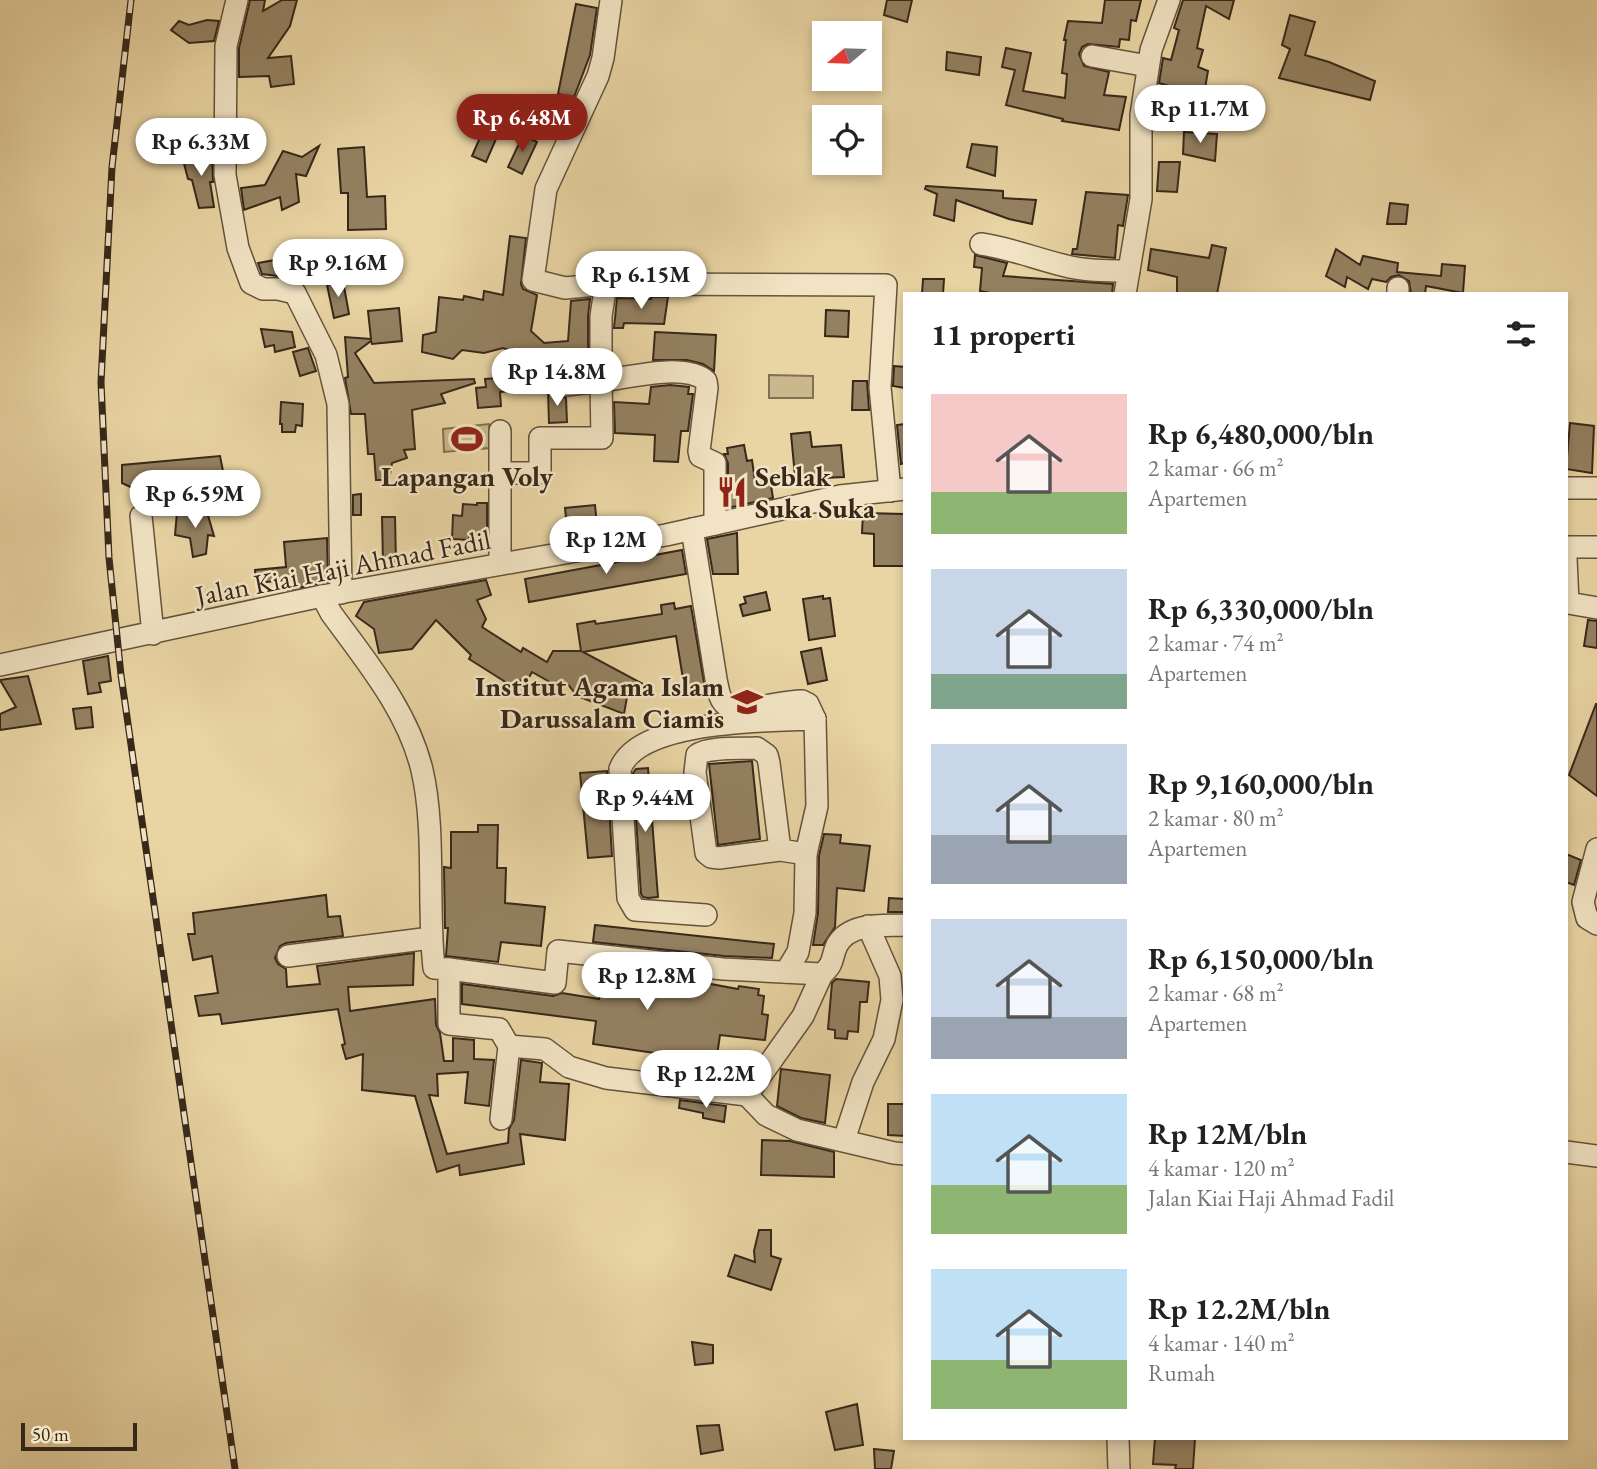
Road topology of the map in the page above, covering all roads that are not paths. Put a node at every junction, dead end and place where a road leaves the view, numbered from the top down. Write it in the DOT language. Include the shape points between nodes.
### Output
graph roads {
  1 [pos="237,0"];
  2 [pos="611,0"];
  3 [pos="1169,0"];
  4 [pos="1092,56"];
  5 [pos="1149,66"];
  6 [pos="981,244"];
  7 [pos="1129,271"];
  8 [pos="606,284"];
  9 [pos="1125,292"];
  10 [pos="601,381"];
  11 [pos="566,386"];
  12 [pos="500,431"];
  13 [pos="500,473"];
  14 [pos="1568,488"];
  15 [pos="1597,488"];
  16 [pos="898,490"];
  17 [pos="141,516"];
  18 [pos="715,524"];
  19 [pos="692,529"];
  20 [pos="1568,547"];
  21 [pos="1597,547"];
  22 [pos="500,564"];
  23 [pos="332,594"];
  24 [pos="1568,603"];
  25 [pos="1597,608"];
  26 [pos="153,634"];
  27 [pos="0,665"];
  28 [pos="815,719"];
  29 [pos="1597,849"];
  30 [pos="780,850"];
  31 [pos="806,854"];
  32 [pos="706,915"];
  33 [pos="1597,924"];
  34 [pos="903,925"];
  35 [pos="870,930"];
  36 [pos="431,938"];
  37 [pos="288,956"];
  38 [pos="449,969"];
  39 [pos="786,972"];
  40 [pos="822,974"];
  41 [pos="509,1046"];
  42 [pos="747,1095"];
  43 [pos="501,1119"];
  44 [pos="844,1140"];
  45 [pos="1568,1152"];
  46 [pos="903,1154"];
  47 [pos="1597,1156"];
  48 [pos="1118,1440"];
  49 [pos="1119,1469"];
  1 -- 23 [label="street" via="226,46 225,175 238,248 251,283 295,293 326,355 338,404"];
  2 -- 8 [label="street" via="598,76 546,189 533,280 565,288"];
  3 -- 5 [label="street"];
  4 -- 5 [label="street"];
  5 -- 7 [label="street" via="1141,115 1141,199"];
  6 -- 7 [label="street" via="1063,266"];
  7 -- 9 [label="street"];
  8 -- 10 [label="street"];
  8 -- 16 [label="street" via="886,285 880,387"];
  10 -- 11 [label="street"];
  10 -- 13 [label="street" via="602,438 540,438 540,473"];
  10 -- 18 [label="street" via="661,372 696,374 706,381 699,454 715,463"];
  12 -- 13 [label="street"];
  13 -- 22 [label="street"];
  14 -- 15 [label="street"];
  16 -- 18 [label="street, Jalan Kiai Haji Ahmad Fadil" via="840,496"];
  17 -- 26 [label="street"];
  18 -- 19 [label="street, Jalan Kiai Haji Ahmad Fadil"];
  19 -- 22 [label="street, Jalan Kiai Haji Ahmad Fadil"];
  19 -- 28 [label="street" via="722,700 737,709 803,701"];
  20 -- 21 [label="street"];
  22 -- 23 [label="street, Jalan Kiai Haji Ahmad Fadil"];
  23 -- 26 [label="street, Jalan Kiai Haji Ahmad Fadil"];
  23 -- 36 [label="street" via="331,613 399,710 422,771"];
  24 -- 25 [label="street"];
  26 -- 27 [label="street, Jalan Kiai Haji Ahmad Fadil"];
  28 -- 31 [label="street" via="817,806"];
  28 -- 32 [label="street" via="716,723 657,739 624,759 620,769 631,907"];
  29 -- 33 [label="street" via="1583,902 1587,918"];
  30 -- 30 [label="street" via="767,755 757,748 697,755 695,772 706,853 719,858"];
  30 -- 31 [label="street"];
  31 -- 39 [label="street" via="801,939"];
  34 -- 35 [label="street"];
  35 -- 40 [label="street" via="853,931 845,937 832,965"];
  35 -- 44 [label="street" via="890,976 891,1007 884,1039 863,1082"];
  36 -- 37 [label="street"];
  36 -- 38 [label="street" via="435,968"];
  38 -- 39 [label="street" via="555,983 558,951"];
  38 -- 41 [label="street" via="449,1024 499,1029"];
  39 -- 40 [label="street"];
  40 -- 42 [label="street" via="803,1016"];
  41 -- 42 [label="street" via="545,1049 569,1067 606,1078"];
  41 -- 43 [label="street"];
  42 -- 44 [label="street" via="766,1115 797,1130"];
  44 -- 46 [label="street"];
  45 -- 47 [label="street"];
  48 -- 49 [label="street"];
}
